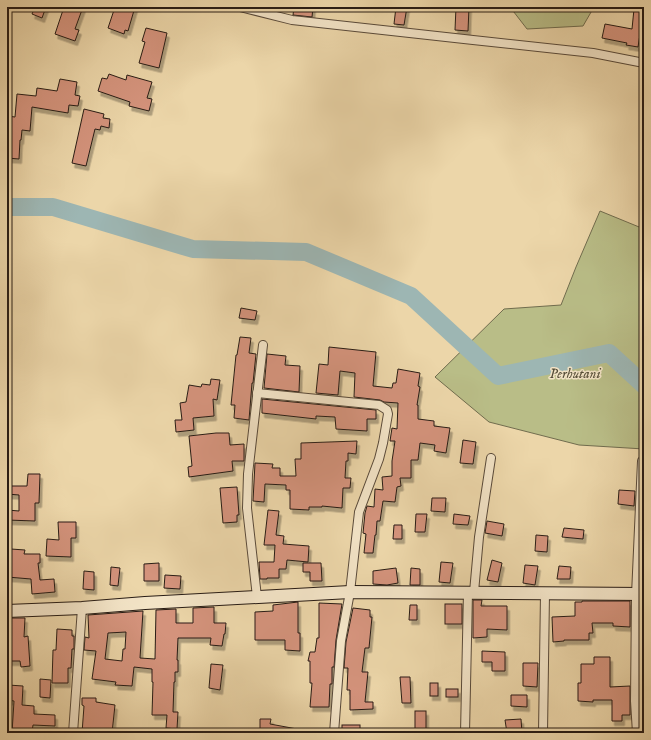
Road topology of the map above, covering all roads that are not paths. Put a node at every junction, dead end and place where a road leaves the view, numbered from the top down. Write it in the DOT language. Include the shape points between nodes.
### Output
graph roads {
  1 [pos="240,7"];
  2 [pos="644,63"];
  3 [pos="263,345"];
  4 [pos="257,393"];
  5 [pos="491,458"];
  6 [pos="642,461"];
  7 [pos="350,592"];
  8 [pos="471,592"];
  9 [pos="545,593"];
  10 [pos="640,594"];
  11 [pos="257,597"];
  12 [pos="82,608"];
  13 [pos="7,611"];
  14 [pos="73,733"];
  15 [pos="334,733"];
  16 [pos="465,733"];
  17 [pos="542,733"];
  18 [pos="637,733"];
  1 -- 2 [label="street" via="292,20 593,53"];
  3 -- 4 [label="street"];
  4 -- 7 [label="street" via="379,406 388,414 379,459 360,512"];
  4 -- 11 [label="street" via="247,508"];
  5 -- 8 [label="street"];
  6 -- 10 [label="street"];
  7 -- 8 [label="street"];
  7 -- 11 [label="street"];
  7 -- 15 [label="street" via="341,641"];
  8 -- 9 [label="street"];
  8 -- 16 [label="street"];
  9 -- 10 [label="street"];
  9 -- 17 [label="street"];
  10 -- 18 [label="street" via="635,701"];
  11 -- 12 [label="street"];
  12 -- 13 [label="street"];
  12 -- 14 [label="street"];
}
